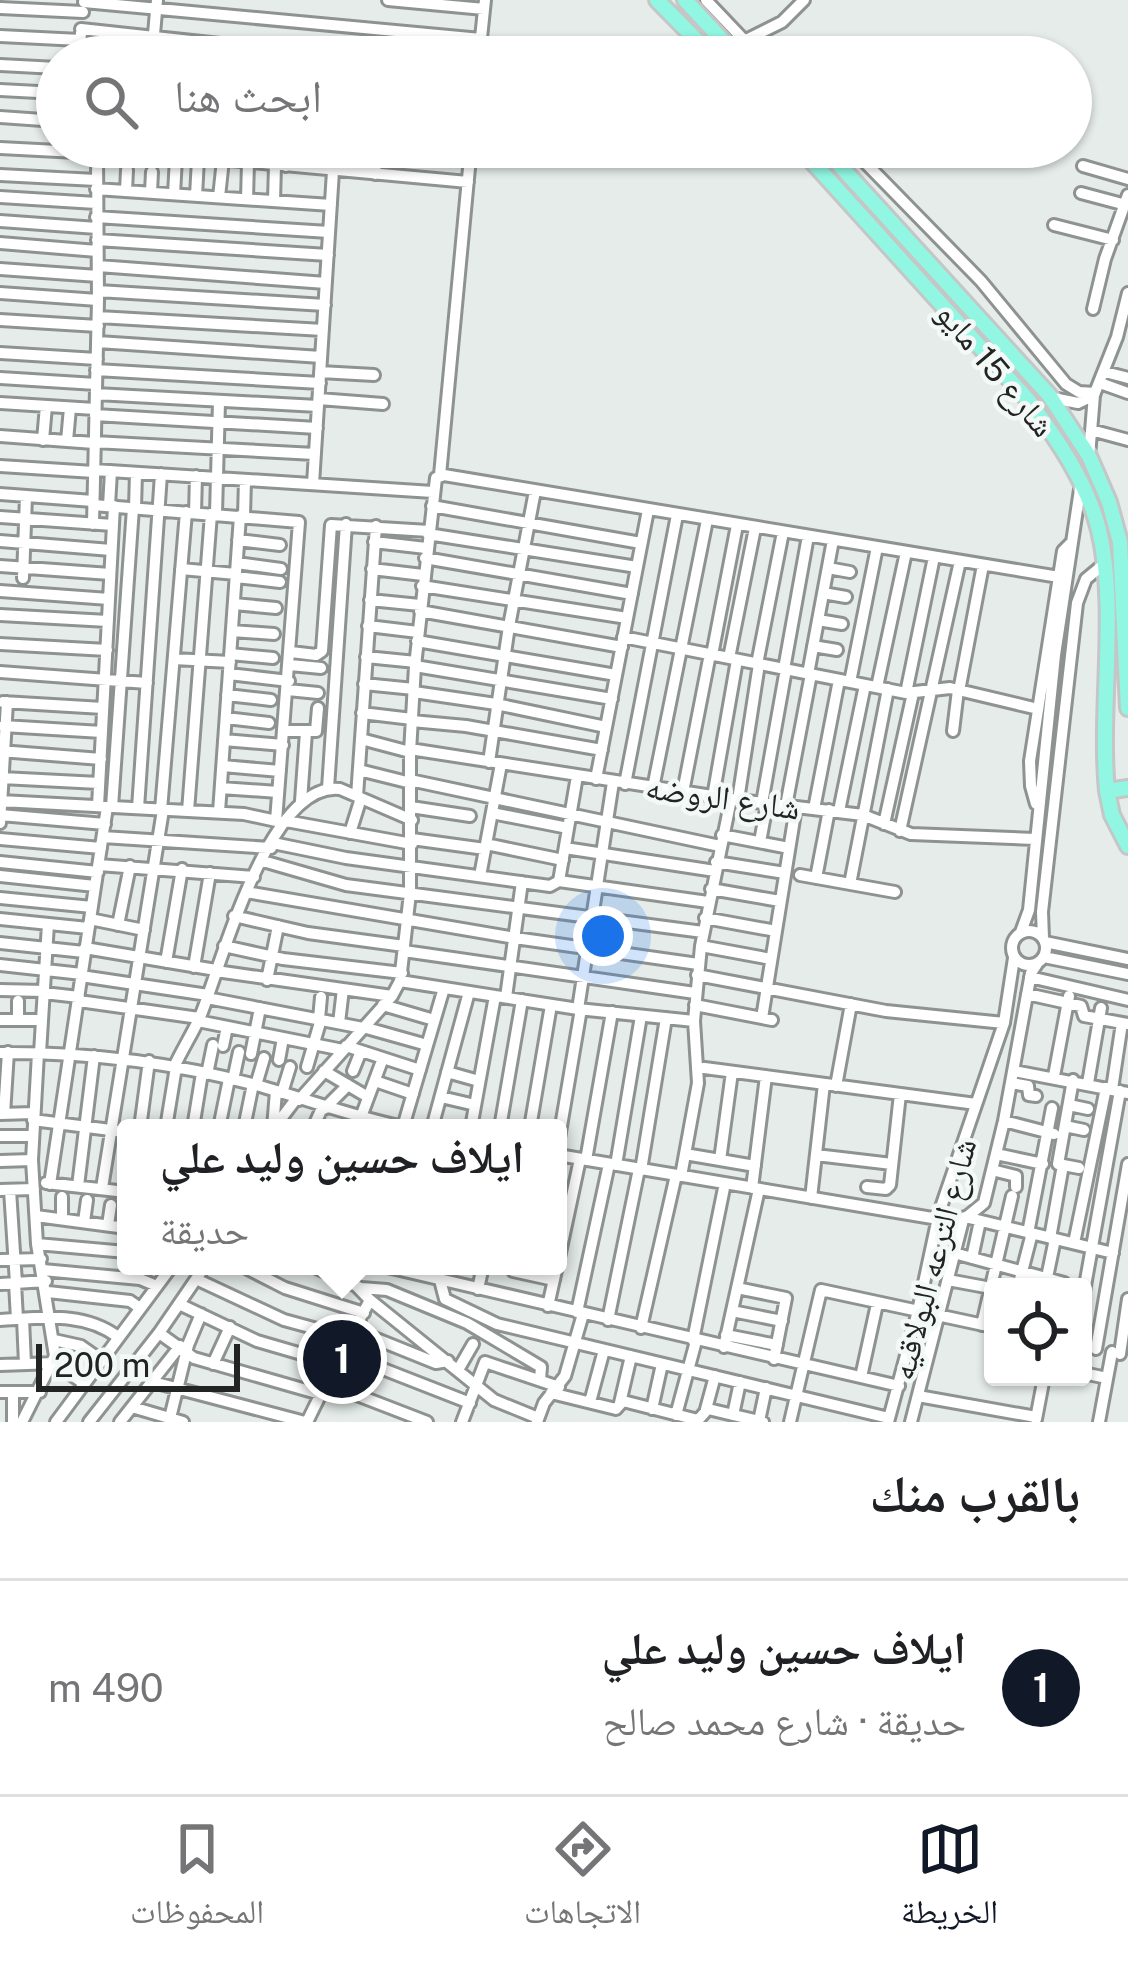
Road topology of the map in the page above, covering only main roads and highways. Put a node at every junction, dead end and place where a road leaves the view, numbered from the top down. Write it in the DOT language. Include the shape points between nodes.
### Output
graph roads {
  1 [pos="657,0"];
  2 [pos="685,0"];
  3 [pos="692,36"];
  4 [pos="724,36"];
  5 [pos="818,168"];
  6 [pos="843,168"];
  7 [pos="1128,703"];
  8 [pos="1128,788"];
  9 [pos="1107,790"];
  10 [pos="1128,804"];
  11 [pos="1112,815"];
  12 [pos="1128,846"];
  1 -- 3 [label="main road"];
  2 -- 4 [label="main road"];
  5 -- 9 [label="main road, شارع 15 مايو" via="1028,400 1081,483 1104,564"];
  6 -- 7 [label="main road, شارع 15 مايو" via="1049,394 1089,456 1120,542"];
  8 -- 9 [label="main road"];
  9 -- 11 [label="main road, شارع 15 مايو"];
  10 -- 11 [label="main road"];
  11 -- 12 [label="main road, شارع 15 مايو"];
}
